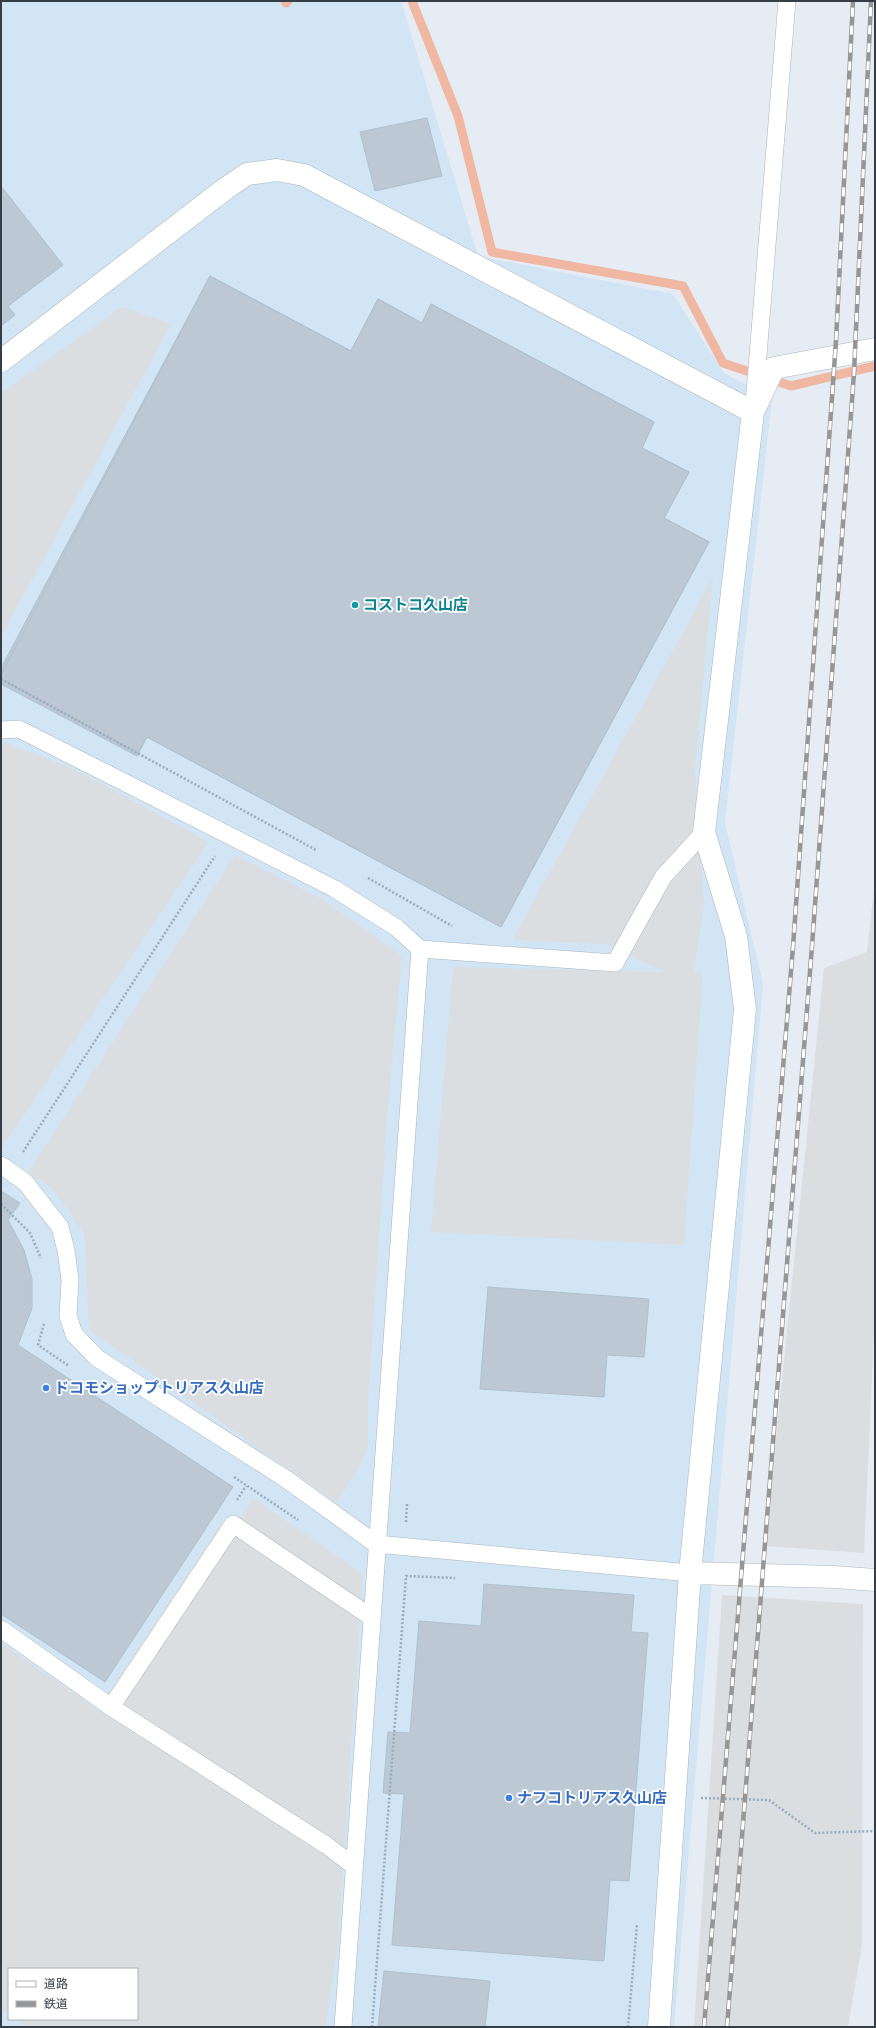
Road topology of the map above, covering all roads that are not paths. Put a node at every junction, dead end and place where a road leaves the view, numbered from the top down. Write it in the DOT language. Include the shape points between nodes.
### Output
graph roads {
  1 [pos="786,1"];
  2 [pos="875,348"];
  3 [pos="1,361"];
  4 [pos="753,412"];
  5 [pos="1,730"];
  6 [pos="704,832"];
  7 [pos="420,949"];
  8 [pos="1,1165"];
  9 [pos="376,1544"];
  10 [pos="690,1573"];
  11 [pos="875,1580"];
  12 [pos="371,1617"];
  13 [pos="1,1629"];
  14 [pos="111,1707"];
  15 [pos="354,1866"];
  16 [pos="343,2027"];
  17 [pos="658,2027"];
  1 -- 4 [label="lane"];
  2 -- 4 [label="street" via="774,368"];
  3 -- 4 [label="street" via="230,185 247,174 277,170 304,175"];
  4 -- 6 [label="street"];
  5 -- 7 [label="lane" via="19,729 336,889 397,928"];
  6 -- 7 [label="lane" via="663,877 615,963"];
  6 -- 10 [label="street" via="736,936 745,1009"];
  7 -- 9 [label="lane"];
  8 -- 9 [label="lane" via="25,1182 60,1227 70,1280 68,1316 74,1334 97,1358 286,1479"];
  9 -- 10 [label="lane"];
  9 -- 12 [label="lane"];
  10 -- 11 [label="street" via="834,1576"];
  10 -- 17 [label="street"];
  12 -- 14 [label="lane" via="233,1524"];
  12 -- 15 [label="lane"];
  13 -- 14 [label="lane"];
  14 -- 15 [label="lane" via="326,1845"];
  15 -- 16 [label="lane"];
}
